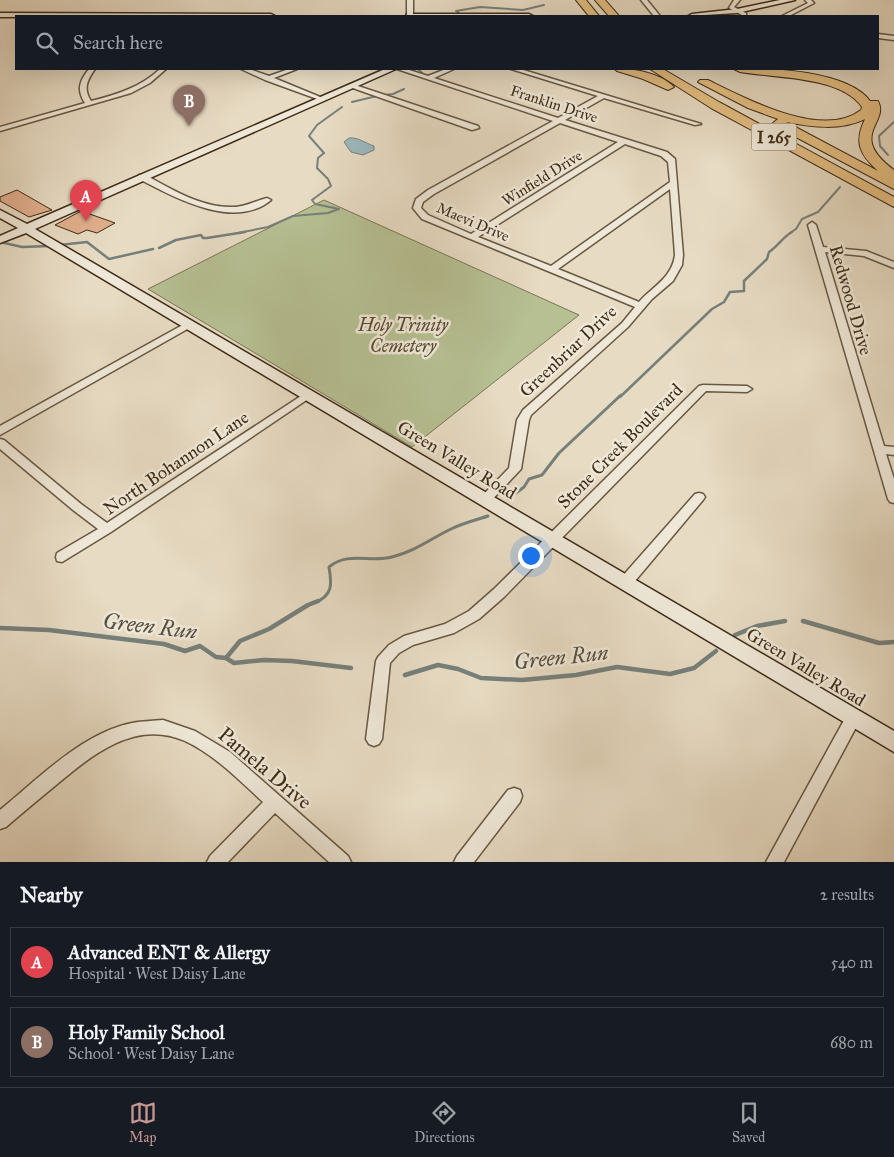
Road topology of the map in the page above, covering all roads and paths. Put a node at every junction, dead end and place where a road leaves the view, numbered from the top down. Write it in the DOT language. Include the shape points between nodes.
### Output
graph roads {
  1 [pos="574,0"];
  2 [pos="600,0"];
  3 [pos="644,0"];
  4 [pos="737,0"];
  5 [pos="791,0"];
  6 [pos="799,0"];
  7 [pos="808,0"];
  8 [pos="410,2"];
  9 [pos="586,11"];
  10 [pos="740,12"];
  11 [pos="0,14"];
  12 [pos="612,14"];
  13 [pos="136,15"];
  14 [pos="410,15"];
  15 [pos="656,15"];
  16 [pos="704,15"];
  17 [pos="732,15"];
  18 [pos="787,15"];
  19 [pos="879,36"];
  20 [pos="894,38"];
  21 [pos="91,70"];
  22 [pos="162,70"];
  23 [pos="246,70"];
  24 [pos="291,70"];
  25 [pos="390,70"];
  26 [pos="403,70"];
  27 [pos="448,70"];
  28 [pos="517,70"];
  29 [pos="624,70"];
  30 [pos="658,70"];
  31 [pos="747,70"];
  32 [pos="765,70"];
  33 [pos="689,73"];
  34 [pos="428,78"];
  35 [pos="267,79"];
  36 [pos="704,82"];
  37 [pos="352,86"];
  38 [pos="603,96"];
  39 [pos="322,99"];
  40 [pos="89,104"];
  41 [pos="559,120"];
  42 [pos="697,124"];
  43 [pos="475,128"];
  44 [pos="0,129"];
  45 [pos="625,141"];
  46 [pos="671,159"];
  47 [pos="841,174"];
  48 [pos="894,176"];
  49 [pos="142,177"];
  50 [pos="674,183"];
  51 [pos="894,185"];
  52 [pos="266,200"];
  53 [pos="894,203"];
  54 [pos="0,212"];
  55 [pos="812,225"];
  56 [pos="21,231"];
  57 [pos="472,237"];
  58 [pos="0,240"];
  59 [pos="819,249"];
  60 [pos="894,265"];
  61 [pos="553,269"];
  62 [pos="640,306"];
  63 [pos="188,325"];
  64 [pos="747,389"];
  65 [pos="307,395"];
  66 [pos="0,431"];
  67 [pos="0,443"];
  68 [pos="879,450"];
  69 [pos="894,451"];
  70 [pos="699,497"];
  71 [pos="894,498"];
  72 [pos="485,500"];
  73 [pos="107,529"];
  74 [pos="553,539"];
  75 [pos="62,556"];
  76 [pos="625,583"];
  77 [pos="853,718"];
  78 [pos="374,739"];
  79 [pos="894,742"];
  80 [pos="514,796"];
  81 [pos="273,803"];
  82 [pos="0,821"];
  83 [pos="216,862"];
  84 [pos="342,862"];
  85 [pos="462,862"];
  86 [pos="775,862"];
  1 -- 9 [label="highway"];
  2 -- 12 [label="highway"];
  3 -- 15 [label="street"];
  4 -- 10 [label="street" via="730,6"];
  5 -- 10 [label="street"];
  6 -- 10 [label="street"];
  7 -- 18 [label="street" via="811,3"];
  8 -- 14 [label="street"];
  10 -- 16 [label="street"];
  10 -- 17 [label="street"];
  11 -- 13 [label="street"];
  19 -- 20 [label="street"];
  21 -- 40 [label="street" via="81,88"];
  22 -- 40 [label="street" via="142,85"];
  23 -- 35 [label="street"];
  24 -- 35 [label="street"];
  25 -- 37 [label="street"];
  26 -- 34 [label="street, Franklin Drive"];
  27 -- 34 [label="street"];
  28 -- 38 [label="street"];
  29 -- 47 [label="highway" via="658,82"];
  30 -- 47 [label="highway, I 265"];
  31 -- 36 [label="highway" via="839,85 862,97 868,106 855,119 835,123 795,120 769,114"];
  32 -- 48 [label="highway" via="832,80 868,96 875,105 865,133 866,147"];
  33 -- 36 [label="highway, I 265"];
  34 -- 41 [label="street, Franklin Drive"];
  35 -- 39 [label="street"];
  36 -- 51 [label="highway, I 265"];
  37 -- 39 [label="street"];
  37 -- 43 [label="street"];
  38 -- 41 [label="street, Maevi Drive"];
  38 -- 42 [label="street"];
  39 -- 49 [label="street"];
  40 -- 44 [label="street"];
  41 -- 45 [label="street, Franklin Drive"];
  41 -- 57 [label="street, Maevi Drive" via="431,192 417,204 426,217"];
  45 -- 46 [label="street, Franklin Drive"];
  45 -- 57 [label="street, Winfield Drive"];
  46 -- 50 [label="street, Greenbriar Drive"];
  47 -- 53 [label="highway, I 265"];
  49 -- 52 [label="street" via="208,209 247,207"];
  49 -- 56 [label="street"];
  50 -- 61 [label="street"];
  50 -- 62 [label="street, Greenbriar Drive" via="678,265 670,278"];
  54 -- 56 [label="street, Green Valley Road"];
  55 -- 59 [label="street, Redwood Drive"];
  56 -- 58 [label="street"];
  56 -- 63 [label="street, Green Valley Road" via="54,245"];
  57 -- 61 [label="street, Maevi Drive"];
  59 -- 60 [label="street" via="866,254"];
  59 -- 68 [label="street, Redwood Drive"];
  61 -- 62 [label="street, Maevi Drive"];
  62 -- 72 [label="street, Greenbriar Drive" via="614,335 527,413 514,469"];
  63 -- 65 [label="street, Green Valley Road"];
  63 -- 66 [label="street"];
  64 -- 74 [label="street, Stone Creek Boulevard" via="702,388"];
  65 -- 72 [label="street, Green Valley Road"];
  65 -- 73 [label="street, North Bohannon Lane"];
  67 -- 73 [label="street"];
  68 -- 69 [label="street"];
  68 -- 71 [label="street, Redwood Drive"];
  70 -- 76 [label="street"];
  72 -- 74 [label="street, Green Valley Road"];
  73 -- 75 [label="street, North Bohannon Lane"];
  74 -- 76 [label="street, Green Valley Road"];
  74 -- 78 [label="street, Stone Creek Boulevard" via="474,615 449,629 409,640 382,661"];
  76 -- 77 [label="street, Green Valley Road"];
  77 -- 79 [label="street, Green Valley Road"];
  77 -- 86 [label="street"];
  80 -- 85 [label="street"];
  81 -- 82 [label="street, Pamela Drive" via="224,757 190,736 163,727 132,730 85,751"];
  81 -- 83 [label="street"];
  81 -- 84 [label="street, Pamela Drive"];
}
